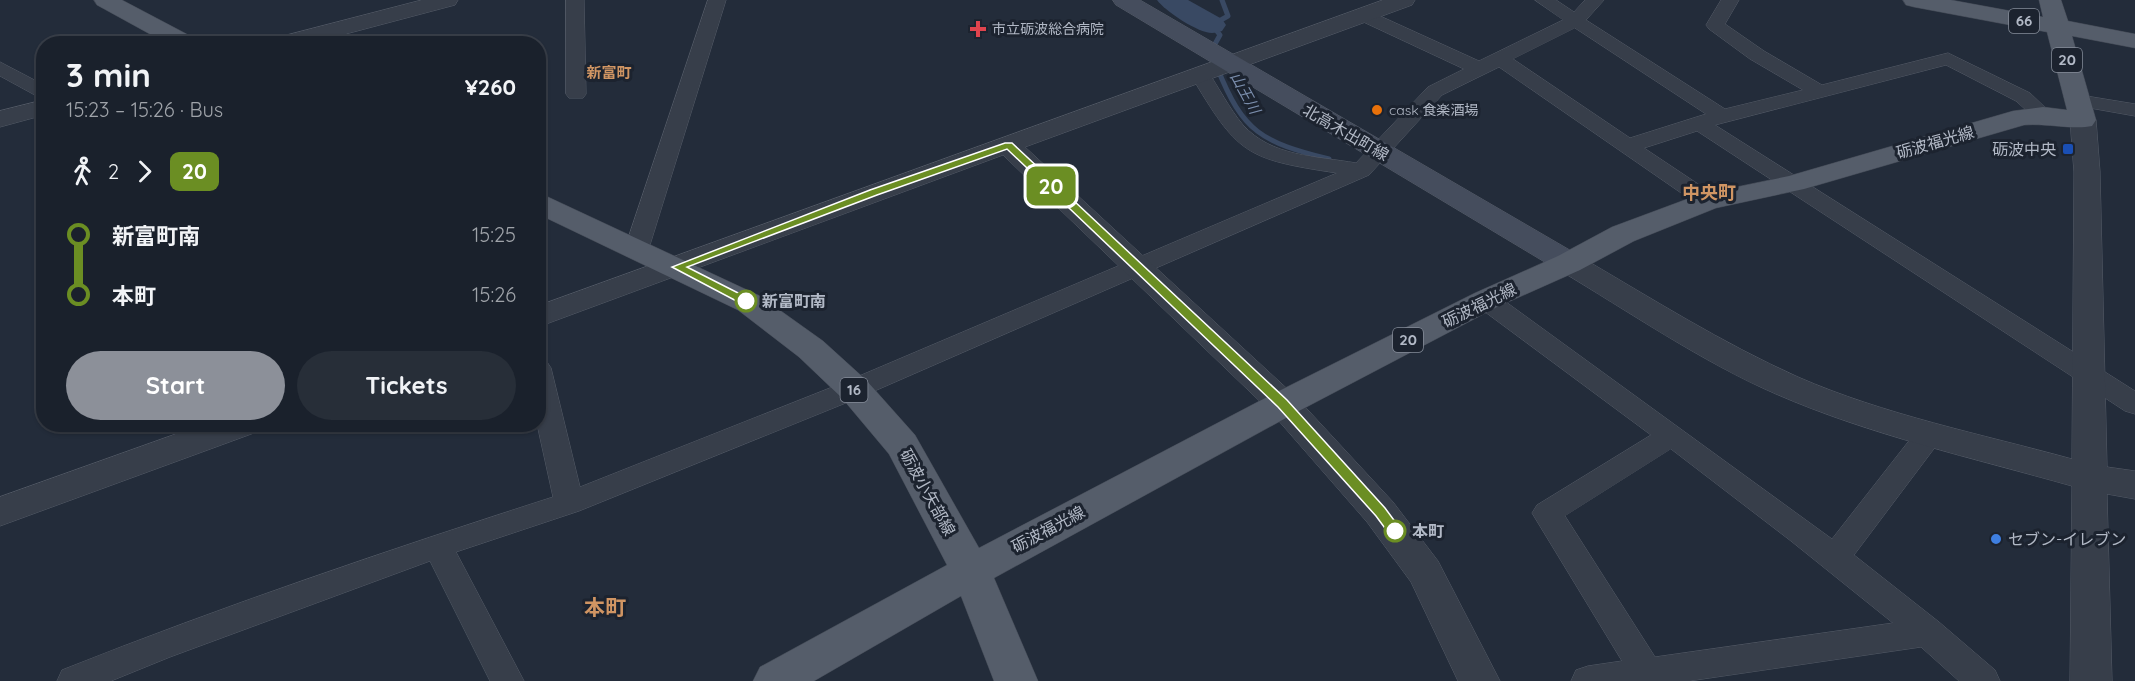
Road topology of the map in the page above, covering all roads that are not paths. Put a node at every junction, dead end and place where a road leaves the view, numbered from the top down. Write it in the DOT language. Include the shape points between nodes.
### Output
graph roads {
  1 [pos="105,0"];
  2 [pos="447,0"];
  3 [pos="575,0"];
  4 [pos="717,0"];
  5 [pos="1124,0"];
  6 [pos="1404,0"];
  7 [pos="1544,0"];
  8 [pos="1595,0"];
  9 [pos="1730,0"];
  10 [pos="1914,0"];
  11 [pos="2050,0"];
  12 [pos="1362,9"];
  13 [pos="1575,21"];
  14 [pos="2058,27"];
  15 [pos="172,36"];
  16 [pos="310,36"];
  17 [pos="2135,42"];
  18 [pos="1228,63"];
  19 [pos="1489,63"];
  20 [pos="0,68"];
  21 [pos="1200,74"];
  22 [pos="36,89"];
  23 [pos="1819,91"];
  24 [pos="576,94"];
  25 [pos="36,109"];
  26 [pos="2081,110"];
  27 [pos="2135,110"];
  28 [pos="2043,115"];
  29 [pos="1722,116"];
  30 [pos="0,119"];
  31 [pos="1699,123"];
  32 [pos="1008,145"];
  33 [pos="1628,146"];
  34 [pos="1370,161"];
  35 [pos="1794,183"];
  36 [pos="1708,201"];
  37 [pos="546,207"];
  38 [pos="637,248"];
  39 [pos="1569,263"];
  40 [pos="677,267"];
  41 [pos="1138,268"];
  42 [pos="1486,300"];
  43 [pos="546,314"];
  44 [pos="2089,375"];
  45 [pos="854,389"];
  46 [pos="546,403"];
  47 [pos="1283,404"];
  48 [pos="2135,404"];
  49 [pos="220,432"];
  50 [pos="1929,435"];
  51 [pos="1671,436"];
  52 [pos="2091,478"];
  53 [pos="2135,485"];
  54 [pos="569,503"];
  55 [pos="0,512"];
  56 [pos="438,546"];
  57 [pos="1835,557"];
  58 [pos="971,571"];
  59 [pos="1928,632"];
  60 [pos="1647,672"];
  61 [pos="74,681"];
  62 [pos="507,681"];
  63 [pos="775,681"];
  64 [pos="1016,681"];
  65 [pos="1479,681"];
  66 [pos="1588,681"];
  67 [pos="1983,681"];
  68 [pos="2091,681"];
  1 -- 15 [label="main road"];
  2 -- 16 [label="street"];
  3 -- 24 [label="street"];
  4 -- 38 [label="street"];
  5 -- 18 [label="main road, 北高木出町線"];
  6 -- 12 [label="street"];
  7 -- 13 [label="street"];
  8 -- 13 [label="street"];
  9 -- 23 [label="street" via="1715,25"];
  10 -- 14 [label="main road, 66"];
  11 -- 14 [label="main road, 20"];
  12 -- 18 [label="street"];
  12 -- 19 [label="street"];
  13 -- 19 [label="street"];
  13 -- 29 [label="street"];
  14 -- 17 [label="main road, 66"];
  14 -- 26 [label="main road, 20"];
  18 -- 21 [label="street"];
  18 -- 34 [label="main road, 北高木出町線"];
  19 -- 33 [label="street"];
  19 -- 34 [label="street" via="1435,91"];
  20 -- 22 [label="street"];
  21 -- 32 [label="street"];
  21 -- 34 [label="street" via="1231,123 1264,152"];
  23 -- 28 [label="street" via="1948,59 2023,98"];
  23 -- 29 [label="street"];
  25 -- 30 [label="street"];
  26 -- 27 [label="street"];
  26 -- 28 [label="main road, 砺波福光線 / 20"];
  26 -- 44 [label="street" via="2087,172"];
  28 -- 35 [label="main road, 砺波福光線 / 20" via="2022,117"];
  29 -- 31 [label="street"];
  31 -- 33 [label="street"];
  31 -- 35 [label="street"];
  32 -- 40 [label="street"];
  32 -- 41 [label="street"];
  33 -- 36 [label="street"];
  34 -- 39 [label="main road, 北高木出町線"];
  34 -- 41 [label="street"];
  35 -- 36 [label="main road, 砺波福光線 / 20"];
  35 -- 44 [label="street"];
  36 -- 39 [label="main road, 砺波福光線 / 20" via="1623,234"];
  37 -- 38 [label="main road, 砺波小矢部線 / 16"];
  38 -- 40 [label="main road, 砺波小矢部線 / 16"];
  39 -- 42 [label="main road, 砺波福光線 / 20"];
  39 -- 50 [label="street" via="1694,337 1786,385"];
  40 -- 43 [label="street"];
  40 -- 45 [label="main road, 砺波小矢部線 / 16" via="749,303 811,349"];
  41 -- 45 [label="street"];
  41 -- 47 [label="street"];
  42 -- 47 [label="main road, 砺波福光線 / 20"];
  42 -- 51 [label="street"];
  44 -- 48 [label="street"];
  44 -- 52 [label="street"];
  45 -- 54 [label="street"];
  45 -- 58 [label="main road, 砺波小矢部線 / 16" via="902,445"];
  46 -- 54 [label="street"];
  47 -- 58 [label="main road, 砺波福光線 / 20"];
  47 -- 65 [label="street" via="1380,512 1425,572"];
  49 -- 55 [label="street"];
  50 -- 52 [label="street"];
  50 -- 57 [label="street"];
  51 -- 57 [label="street"];
  51 -- 60 [label="street" via="1547,513"];
  52 -- 53 [label="street"];
  52 -- 68 [label="street"];
  54 -- 56 [label="street"];
  56 -- 61 [label="street"];
  56 -- 62 [label="street"];
  57 -- 59 [label="street"];
  58 -- 63 [label="main road, 砺波福光線 / 20"];
  58 -- 64 [label="main road, 砺波小矢部線 / 16"];
  59 -- 60 [label="street"];
  59 -- 67 [label="street"];
  60 -- 66 [label="street"];
}
